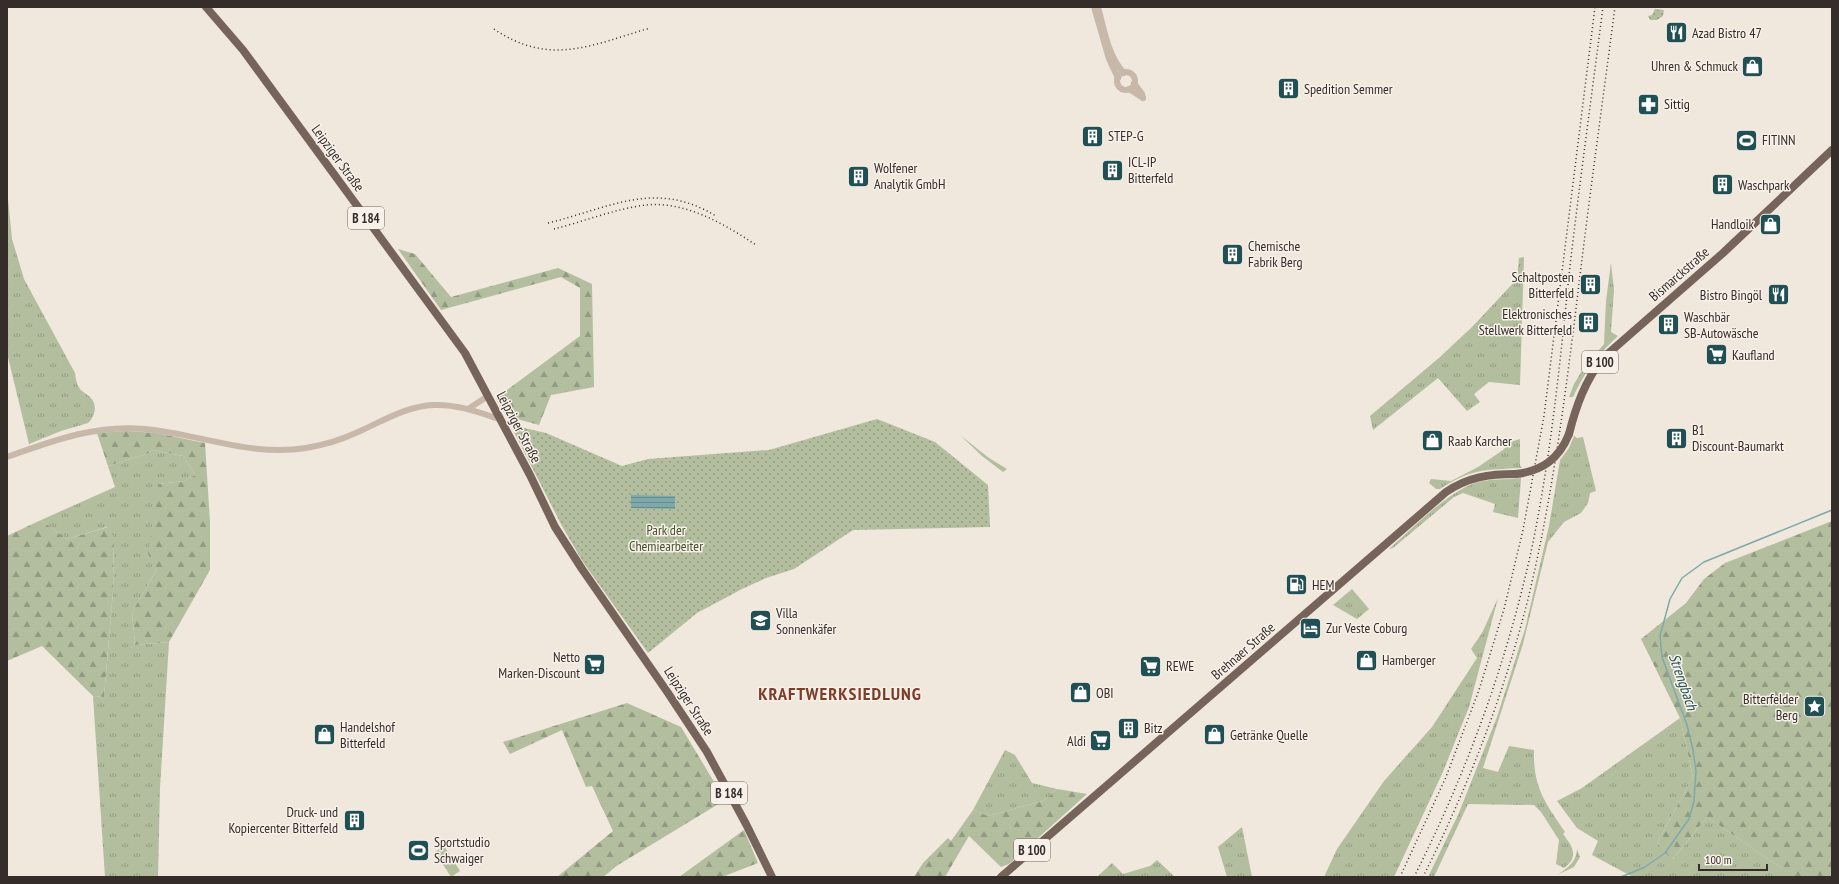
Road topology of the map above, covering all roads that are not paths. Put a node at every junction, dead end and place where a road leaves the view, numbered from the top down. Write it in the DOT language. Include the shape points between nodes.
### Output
graph roads {
  1 [pos="1094,7"];
  2 [pos="1098,7"];
  3 [pos="209,9"];
  4 [pos="1124,73"];
  5 [pos="1118,78"];
  6 [pos="1134,83"];
  7 [pos="1129,89"];
  8 [pos="1832,150"];
  9 [pos="488,396"];
  10 [pos="468,410"];
  11 [pos="499,419"];
  12 [pos="7,457"];
  13 [pos="1516,474"];
  14 [pos="772,877"];
  15 [pos="1001,877"];
  1 -- 5 [label="street" via="1109,59"];
  2 -- 4 [label="street" via="1112,51"];
  3 -- 9 [label="main road, Leipziger Straße / B 184" via="244,50 462,349"];
  4 -- 5 [label="street"];
  4 -- 6 [label="street" via="1132,76"];
  5 -- 7 [label="street" via="1119,87"];
  6 -- 7 [label="street"];
  6 -- 7 [label="street" via="1143,98"];
  8 -- 13 [label="main road, Bismarckstraße / B 100, bridge" via="1723,253 1603,358 1581,394 1563,447 1552,460 1536,470"];
  9 -- 10 [label="street"];
  9 -- 11 [label="main road, Leipziger Straße / B 184"];
  10 -- 11 [label="street"];
  10 -- 12 [label="street" via="434,405 408,409 330,443 292,450 251,448 144,428 107,429 64,438"];
  11 -- 14 [label="main road, Leipziger Straße / B 184" via="555,527 707,752"];
  13 -- 15 [label="main road, Brehnaer Straße / B 100" via="1481,476 1462,482 1446,492"];
}
